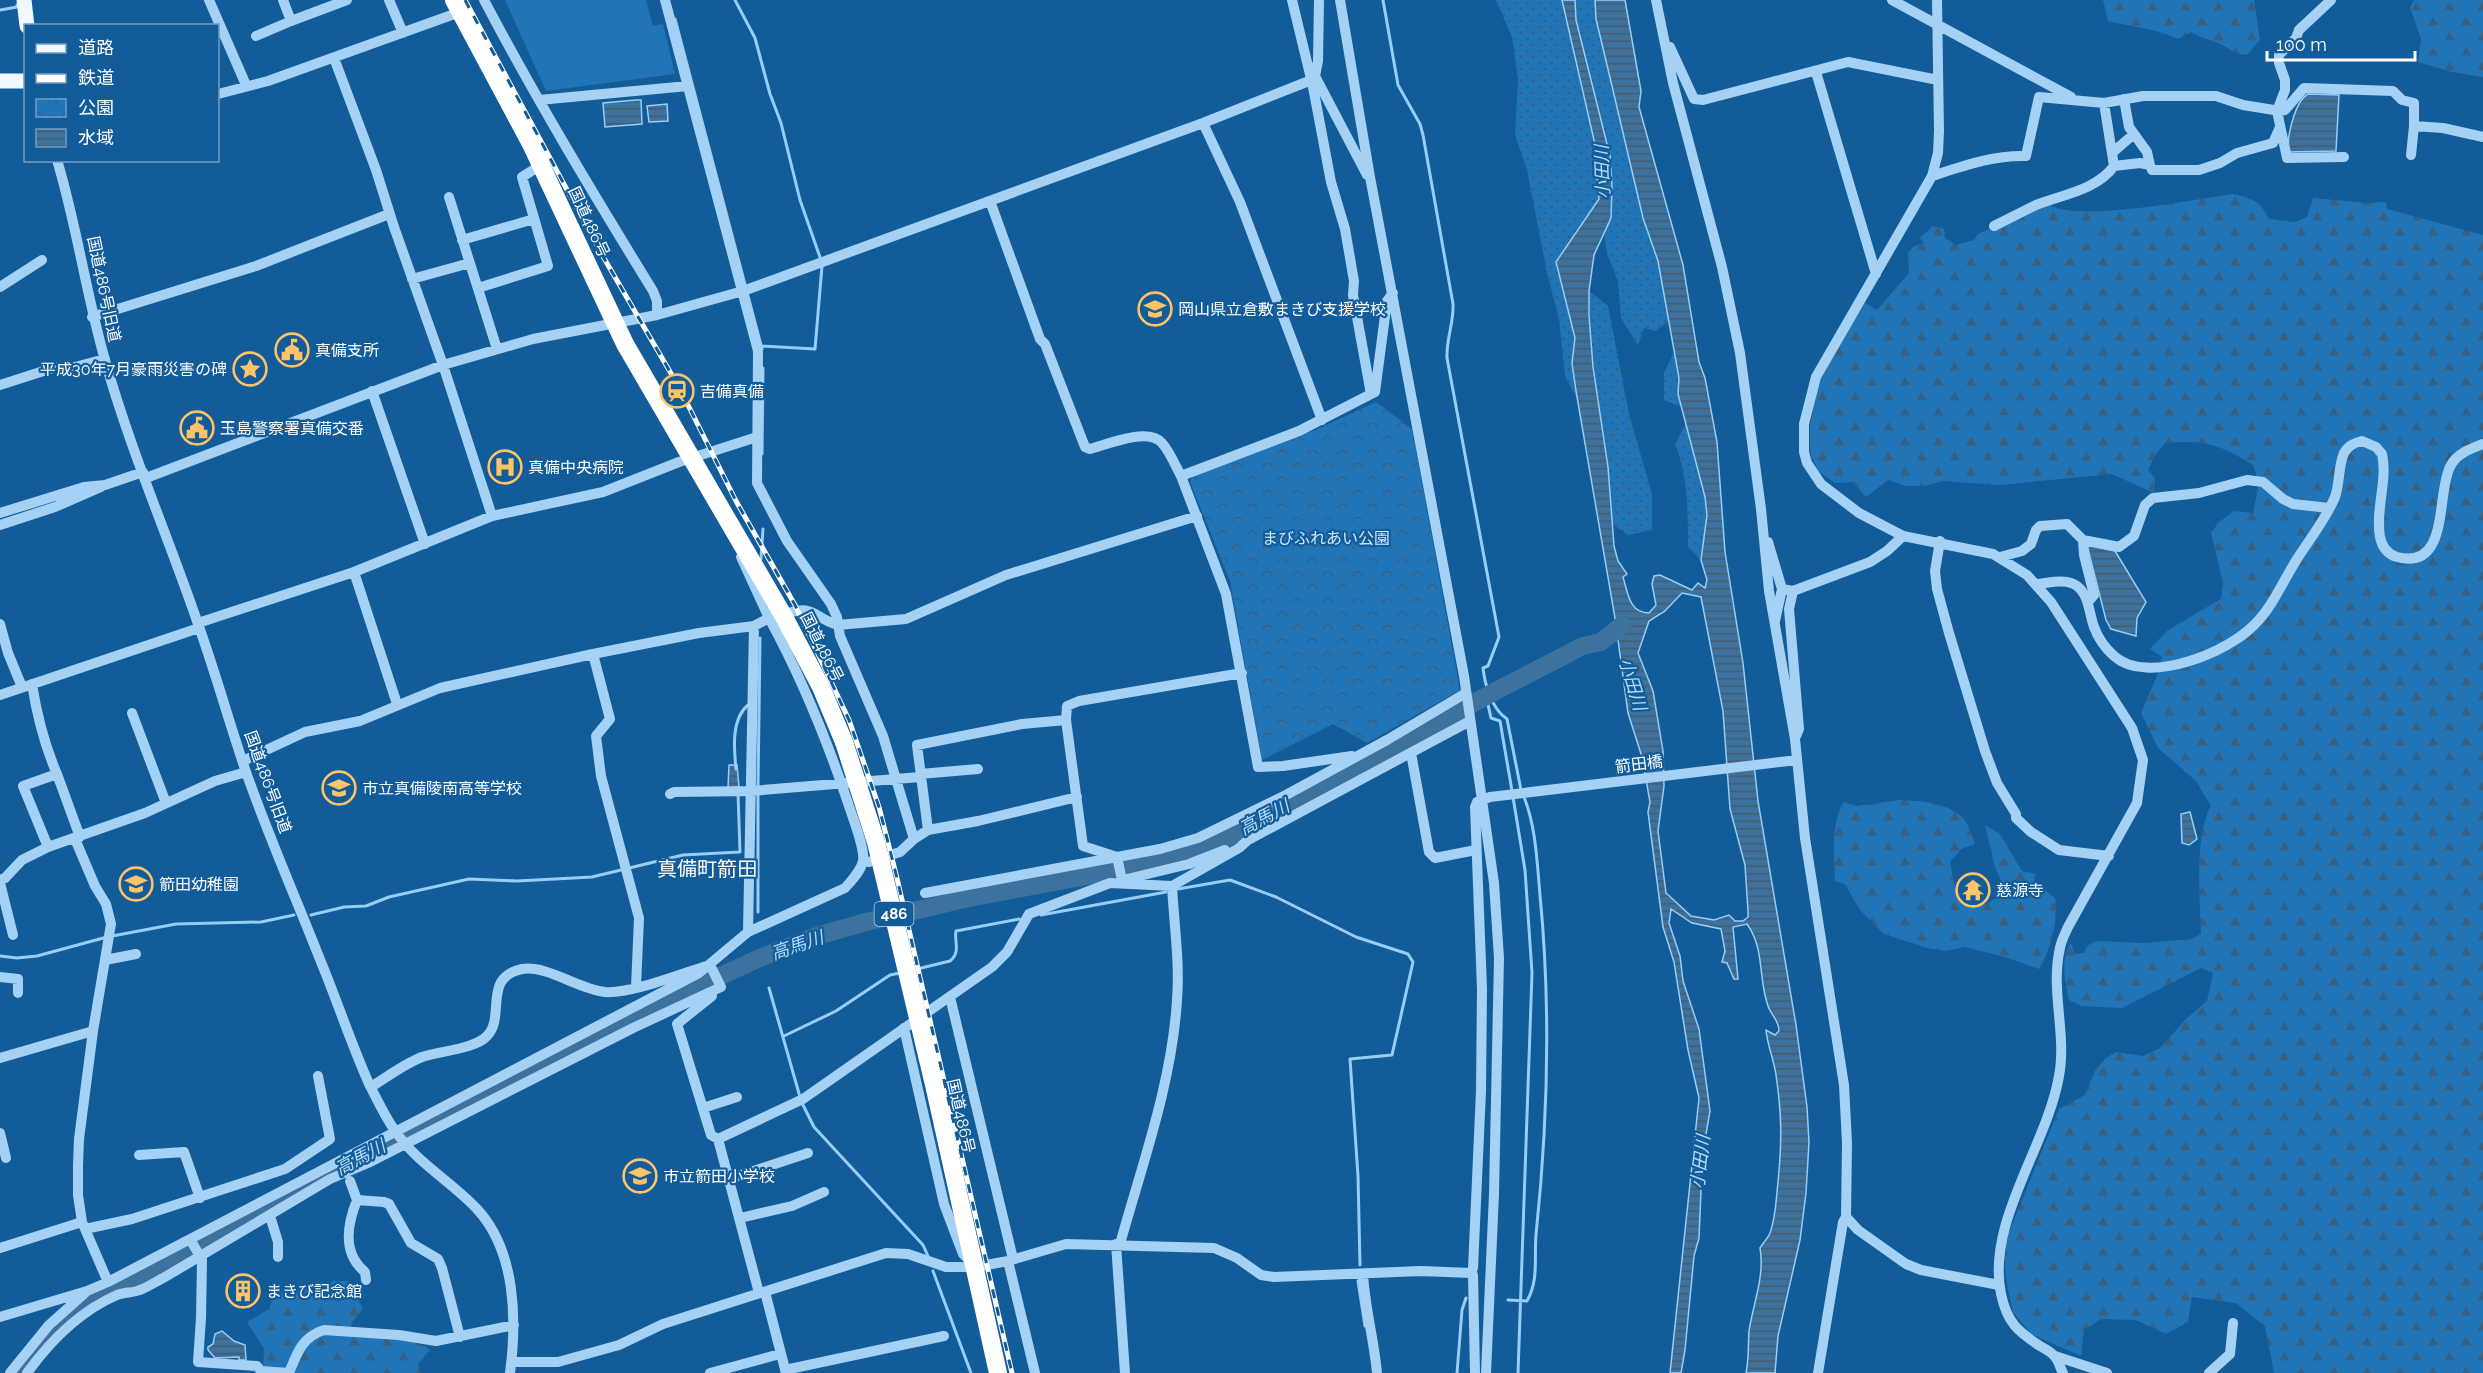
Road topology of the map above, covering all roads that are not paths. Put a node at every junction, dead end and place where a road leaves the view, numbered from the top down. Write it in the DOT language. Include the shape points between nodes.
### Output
graph roads {
  1 [pos="24,0"];
  2 [pos="209,0"];
  3 [pos="283,0"];
  4 [pos="346,0"];
  5 [pos="389,0"];
  6 [pos="484,0"];
  7 [pos="664,0"];
  8 [pos="1292,0"];
  9 [pos="1319,0"];
  10 [pos="1340,0"];
  11 [pos="1656,0"];
  12 [pos="1892,0"];
  13 [pos="1936,0"];
  14 [pos="2331,0"];
  15 [pos="457,6"];
  16 [pos="291,21"];
  17 [pos="27,24"];
  18 [pos="1936,24"];
  19 [pos="403,33"];
  20 [pos="256,36"];
  21 [pos="1664,39"];
  22 [pos="334,58"];
  23 [pos="1816,72"];
  24 [pos="1312,78"];
  25 [pos="1938,80"];
  26 [pos="0,81"];
  27 [pos="24,81"];
  28 [pos="246,85"];
  29 [pos="688,86"];
  30 [pos="219,94"];
  31 [pos="2124,99"];
  32 [pos="539,100"];
  33 [pos="2077,100"];
  34 [pos="2104,103"];
  35 [pos="2277,111"];
  36 [pos="1203,123"];
  37 [pos="2414,126"];
  38 [pos="2280,127"];
  39 [pos="2134,134"];
  40 [pos="2483,137"];
  41 [pos="2112,153"];
  42 [pos="2411,155"];
  43 [pos="2344,157"];
  44 [pos="58,162"];
  45 [pos="541,165"];
  46 [pos="2150,165"];
  47 [pos="2114,166"];
  48 [pos="1932,176"];
  49 [pos="1370,177"];
  50 [pos="449,197"];
  51 [pos="990,201"];
  52 [pos="389,214"];
  53 [pos="534,219"];
  54 [pos="1994,226"];
  55 [pos="462,240"];
  56 [pos="42,260"];
  57 [pos="470,263"];
  58 [pos="1876,274"];
  59 [pos="412,279"];
  60 [pos="0,287"];
  61 [pos="478,288"];
  62 [pos="746,290"];
  63 [pos="1393,293"];
  64 [pos="657,315"];
  65 [pos="92,317"];
  66 [pos="615,322"];
  67 [pos="496,349"];
  68 [pos="105,359"];
  69 [pos="443,365"];
  70 [pos="0,385"];
  71 [pos="372,391"];
  72 [pos="1371,394"];
  73 [pos="1322,420"];
  74 [pos="756,437"];
  75 [pos="2483,444"];
  76 [pos="690,458"];
  77 [pos="144,475"];
  78 [pos="1181,476"];
  79 [pos="105,485"];
  80 [pos="2329,508"];
  81 [pos="0,513"];
  82 [pos="492,516"];
  83 [pos="1197,516"];
  84 [pos="0,525"];
  85 [pos="1762,529"];
  86 [pos="1903,536"];
  87 [pos="2083,540"];
  88 [pos="1940,541"];
  89 [pos="424,544"];
  90 [pos="2000,557"];
  91 [pos="354,572"];
  92 [pos="2037,584"];
  93 [pos="1787,590"];
  94 [pos="2088,602"];
  95 [pos="776,617"];
  96 [pos="1774,622"];
  97 [pos="0,624"];
  98 [pos="199,625"];
  99 [pos="838,625"];
  100 [pos="754,626"];
  101 [pos="593,654"];
  102 [pos="1242,673"];
  103 [pos="27,686"];
  104 [pos="0,695"];
  105 [pos="1467,696"];
  106 [pos="397,704"];
  107 [pos="132,713"];
  108 [pos="1470,719"];
  109 [pos="1066,720"];
  110 [pos="1795,739"];
  111 [pos="1411,753"];
  112 [pos="1358,756"];
  113 [pos="243,760"];
  114 [pos="1795,760"];
  115 [pos="978,769"];
  116 [pos="246,772"];
  117 [pos="57,774"];
  118 [pos="920,775"];
  119 [pos="897,779"];
  120 [pos="842,783"];
  121 [pos="748,791"];
  122 [pos="670,794"];
  123 [pos="1077,797"];
  124 [pos="1486,798"];
  125 [pos="166,803"];
  126 [pos="928,830"];
  127 [pos="78,838"];
  128 [pos="914,839"];
  129 [pos="1248,840"];
  130 [pos="48,848"];
  131 [pos="1476,850"];
  132 [pos="2109,855"];
  133 [pos="1118,859"];
  134 [pos="863,861"];
  135 [pos="1122,878"];
  136 [pos="0,882"];
  137 [pos="1110,883"];
  138 [pos="1172,886"];
  139 [pos="925,893"];
  140 [pos="748,932"];
  141 [pos="13,935"];
  142 [pos="136,954"];
  143 [pos="105,960"];
  144 [pos="712,967"];
  145 [pos="0,977"];
  146 [pos="720,985"];
  147 [pos="636,987"];
  148 [pos="18,993"];
  149 [pos="950,997"];
  150 [pos="904,1028"];
  151 [pos="93,1031"];
  152 [pos="0,1058"];
  153 [pos="318,1076"];
  154 [pos="371,1087"];
  155 [pos="737,1097"];
  156 [pos="703,1108"];
  157 [pos="0,1133"];
  158 [pos="400,1138"];
  159 [pos="718,1139"];
  160 [pos="808,1153"];
  161 [pos="139,1155"];
  162 [pos="6,1158"];
  163 [pos="368,1163"];
  164 [pos="330,1179"];
  165 [pos="729,1179"];
  166 [pos="350,1181"];
  167 [pos="824,1192"];
  168 [pos="200,1198"];
  169 [pos="357,1200"];
  170 [pos="270,1216"];
  171 [pos="1846,1217"];
  172 [pos="740,1218"];
  173 [pos="84,1226"];
  174 [pos="1118,1244"];
  175 [pos="194,1247"];
  176 [pos="0,1248"];
  177 [pos="278,1257"];
  178 [pos="1010,1260"];
  179 [pos="975,1268"];
  180 [pos="1471,1273"];
  181 [pos="1363,1275"];
  182 [pos="366,1280"];
  183 [pos="108,1282"];
  184 [pos="2000,1285"];
  185 [pos="87,1291"];
  186 [pos="762,1292"];
  187 [pos="0,1317"];
  188 [pos="2233,1323"];
  189 [pos="514,1325"];
  190 [pos="944,1336"];
  191 [pos="460,1337"];
  192 [pos="780,1354"];
  193 [pos="2055,1356"];
  194 [pos="511,1368"];
  195 [pos="785,1371"];
  196 [pos="10,1373"];
  197 [pos="27,1373"];
  198 [pos="710,1373"];
  199 [pos="998,1373"];
  200 [pos="1035,1373"];
  201 [pos="1125,1373"];
  202 [pos="1377,1373"];
  203 [pos="1475,1373"];
  204 [pos="1486,1373"];
  205 [pos="1818,1373"];
  206 [pos="2063,1373"];
  207 [pos="2107,1373"];
  208 [pos="2209,1373"];
  1 -- 17 [label="main road"];
  2 -- 28 [label="street"];
  3 -- 16 [label="street"];
  4 -- 16 [label="street"];
  5 -- 19 [label="street"];
  6 -- 32 [label="street"];
  7 -- 29 [label="street"];
  8 -- 24 [label="street"];
  9 -- 24 [label="street" via="1318,61"];
  10 -- 49 [label="street"];
  11 -- 21 [label="street"];
  12 -- 18 [label="street"];
  13 -- 18 [label="street"];
  14 -- 35 [label="street" via="2299,30 2279,56 2286,80"];
  15 -- 19 [label="street"];
  15 -- 45 [label="highway, 国道486号 / 486"];
  16 -- 20 [label="street"];
  18 -- 25 [label="street"];
  18 -- 33 [label="street"];
  19 -- 22 [label="street"];
  21 -- 23 [label="street" via="1694,99"];
  21 -- 85 [label="street" via="1734,318 1749,407"];
  22 -- 28 [label="street"];
  22 -- 52 [label="street"];
  23 -- 25 [label="street" via="1848,62"];
  23 -- 58 [label="street"];
  24 -- 36 [label="street"];
  24 -- 49 [label="street"];
  24 -- 72 [label="street" via="1331,182 1345,229"];
  25 -- 48 [label="street" via="1938,153"];
  26 -- 27 [label="main road"];
  28 -- 30 [label="street"];
  29 -- 32 [label="street"];
  29 -- 62 [label="street"];
  31 -- 34 [label="street"];
  31 -- 35 [label="street" via="2216,96"];
  31 -- 39 [label="street" via="2129,128"];
  32 -- 64 [label="street" via="653,291"];
  33 -- 34 [label="street"];
  33 -- 48 [label="street" via="2039,96 2026,156 1982,160"];
  34 -- 41 [label="street"];
  35 -- 37 [label="street" via="2285,110 2304,88 2393,91 2402,100 2414,103"];
  35 -- 38 [label="street"];
  36 -- 51 [label="street"];
  36 -- 73 [label="street" via="1240,202"];
  37 -- 40 [label="street"];
  37 -- 42 [label="street"];
  38 -- 43 [label="street" via="2287,158"];
  38 -- 46 [label="street" via="2273,143 2199,170 2152,170"];
  39 -- 41 [label="street"];
  39 -- 46 [label="street" via="2147,152"];
  41 -- 47 [label="street"];
  44 -- 65 [label="street, 国道486号旧道" via="73,216"];
  45 -- 53 [label="street" via="522,177"];
  45 -- 66 [label="highway, 国道486号 / 486"];
  46 -- 47 [label="street"];
  47 -- 54 [label="street" via="2094,183"];
  48 -- 58 [label="street"];
  49 -- 63 [label="street"];
  50 -- 55 [label="street"];
  51 -- 62 [label="street"];
  51 -- 78 [label="street" via="1085,447 1143,435 1155,437"];
  52 -- 59 [label="street"];
  52 -- 65 [label="street" via="256,266"];
  53 -- 55 [label="street"];
  53 -- 61 [label="street" via="548,266"];
  55 -- 57 [label="street"];
  56 -- 60 [label="street"];
  57 -- 59 [label="street"];
  57 -- 61 [label="street"];
  58 -- 86 [label="street" via="1816,377 1804,424 1804,452 1813,475 1830,492 1859,513"];
  59 -- 69 [label="street"];
  61 -- 67 [label="street"];
  62 -- 64 [label="street"];
  62 -- 74 [label="street" via="758,351"];
  63 -- 72 [label="street" via="1387,301 1375,392"];
  63 -- 105 [label="street"];
  64 -- 66 [label="street"];
  65 -- 68 [label="street, 国道486号旧道"];
  66 -- 67 [label="street"];
  66 -- 76 [label="highway, 国道486号 / 486"];
  67 -- 69 [label="street"];
  68 -- 70 [label="street" via="56,368"];
  68 -- 77 [label="street, 国道486号旧道"];
  69 -- 71 [label="street"];
  69 -- 82 [label="street"];
  71 -- 77 [label="street"];
  71 -- 89 [label="street"];
  72 -- 73 [label="street"];
  73 -- 78 [label="street"];
  74 -- 76 [label="street"];
  74 -- 99 [label="street" via="757,483 787,541 831,604"];
  75 -- 80 [label="street" via="2467,450 2450,465 2437,534 2430,548 2415,557 2394,556 2385,550 2380,537 2383,460 2376,447 2362,441 2348,447"];
  76 -- 82 [label="street" via="603,492"];
  76 -- 95 [label="highway, 国道486号 / 486" via="739,539"];
  77 -- 79 [label="street"];
  77 -- 98 [label="street, 国道486号旧道"];
  78 -- 83 [label="street"];
  79 -- 81 [label="street" via="84,487"];
  79 -- 84 [label="street"];
  80 -- 87 [label="street" via="2293,504 2263,482 2247,480 2199,493 2153,498 2145,505 2134,536 2119,547"];
  80 -- 94 [label="street" via="2256,624 2211,653 2155,668 2123,662 2099,639"];
  82 -- 89 [label="street"];
  83 -- 99 [label="street" via="1006,575 906,620"];
  83 -- 102 [label="street" via="1223,584"];
  85 -- 93 [label="street"];
  85 -- 96 [label="street"];
  86 -- 88 [label="street"];
  86 -- 93 [label="street" via="1870,562"];
  87 -- 90 [label="street" via="2067,524 2046,524 2036,530 2026,548"];
  87 -- 94 [label="street" via="2094,595"];
  88 -- 90 [label="street"];
  88 -- 132 [label="street" via="1935,571 1937,589 1997,783 2016,818 2059,850"];
  89 -- 91 [label="street"];
  90 -- 92 [label="street"];
  91 -- 98 [label="street"];
  91 -- 106 [label="street"];
  92 -- 94 [label="street" via="2073,584"];
  92 -- 132 [label="street" via="2132,728 2143,760 2137,803"];
  93 -- 96 [label="street"];
  93 -- 110 [label="street" via="1799,729"];
  95 -- 99 [label="street" via="799,609 811,610"];
  95 -- 100 [label="street"];
  95 -- 120 [label="street"];
  95 -- 179 [label="highway, 国道486号 / 486, bridge" via="821,687 844,742 876,842"];
  96 -- 110 [label="street"];
  97 -- 103 [label="street" via="8,653"];
  98 -- 103 [label="street"];
  98 -- 113 [label="street, 国道486号旧道"];
  99 -- 119 [label="street"];
  100 -- 101 [label="street"];
  100 -- 121 [label="street"];
  101 -- 106 [label="street" via="440,688"];
  101 -- 147 [label="street" via="610,719 596,736 601,776 639,918"];
  102 -- 109 [label="street" via="1080,701 1067,706"];
  102 -- 112 [label="street" via="1258,767"];
  103 -- 104 [label="street"];
  103 -- 117 [label="street"];
  105 -- 108 [label="street"];
  105 -- 112 [label="street"];
  106 -- 113 [label="street" via="360,721 305,732"];
  107 -- 125 [label="street"];
  108 -- 111 [label="street"];
  108 -- 124 [label="street"];
  109 -- 118 [label="street" via="1022,724 917,745"];
  109 -- 123 [label="street"];
  110 -- 114 [label="street"];
  111 -- 129 [label="street"];
  111 -- 131 [label="street" via="1429,852 1435,858"];
  112 -- 133 [label="street" via="1198,837"];
  113 -- 116 [label="street, 国道486号旧道"];
  114 -- 124 [label="street, 箭田橋"];
  114 -- 171 [label="street" via="1844,1084"];
  115 -- 118 [label="street"];
  116 -- 125 [label="street"];
  116 -- 154 [label="street, 国道486号旧道"];
  117 -- 127 [label="street"];
  117 -- 130 [label="street" via="23,786"];
  118 -- 119 [label="street"];
  118 -- 126 [label="street"];
  119 -- 120 [label="street"];
  119 -- 128 [label="street"];
  120 -- 121 [label="street"];
  120 -- 134 [label="street"];
  121 -- 122 [label="street"];
  121 -- 140 [label="street"];
  123 -- 126 [label="street"];
  123 -- 133 [label="street" via="1083,846"];
  124 -- 131 [label="street" via="1475,807"];
  124 -- 204 [label="street" via="1499,958"];
  125 -- 127 [label="street"];
  126 -- 128 [label="street"];
  127 -- 130 [label="street"];
  127 -- 143 [label="street" via="110,915"];
  128 -- 134 [label="street" via="900,852"];
  129 -- 135 [label="street" via="1189,864"];
  129 -- 138 [label="street"];
  130 -- 136 [label="street" via="22,860"];
  131 -- 180 [label="street" via="1482,980 1481,1091"];
  132 -- 184 [label="street" via="2060,948 2060,1074 2047,1120 2004,1233 1998,1255"];
  133 -- 135 [label="street"];
  133 -- 139 [label="street"];
  134 -- 140 [label="street" via="845,888"];
  135 -- 137 [label="street"];
  136 -- 141 [label="street"];
  137 -- 138 [label="street"];
  137 -- 149 [label="street" via="1029,914 1007,952 992,968"];
  138 -- 174 [label="street" via="1177,999 1171,1047 1165,1085"];
  140 -- 144 [label="street"];
  142 -- 143 [label="street"];
  143 -- 151 [label="street"];
  144 -- 146 [label="street"];
  144 -- 147 [label="street"];
  144 -- 158 [label="street" via="463,1094"];
  145 -- 148 [label="street" via="18,979"];
  146 -- 156 [label="street" via="677,1024"];
  146 -- 158 [label="street"];
  147 -- 154 [label="street" via="605,992 532,969 510,973 497,989 494,1021 486,1037 421,1058"];
  149 -- 150 [label="street"];
  149 -- 178 [label="street"];
  150 -- 159 [label="street" via="801,1100"];
  150 -- 179 [label="street" via="944,1204 963,1254"];
  151 -- 152 [label="street"];
  151 -- 173 [label="street" via="79,1139 78,1195"];
  153 -- 168 [label="street" via="330,1139 285,1169"];
  154 -- 158 [label="street, 国道486号旧道"];
  155 -- 156 [label="street"];
  156 -- 159 [label="street" via="711,1135"];
  157 -- 162 [label="street"];
  158 -- 163 [label="street"];
  158 -- 175 [label="street" via="270,1195"];
  158 -- 189 [label="street, 国道486号旧道" via="491,1226 505,1264"];
  159 -- 165 [label="street"];
  160 -- 165 [label="street"];
  161 -- 168 [label="street" via="184,1152"];
  163 -- 164 [label="street"];
  163 -- 166 [label="street"];
  164 -- 166 [label="street" via="335,1183"];
  164 -- 170 [label="street"];
  165 -- 172 [label="street"];
  166 -- 169 [label="street"];
  167 -- 172 [label="street" via="792,1206"];
  168 -- 173 [label="street" via="132,1220"];
  169 -- 182 [label="street" via="348,1224 351,1256 366,1272"];
  169 -- 191 [label="street" via="389,1204 411,1244 438,1259"];
  170 -- 175 [label="street"];
  170 -- 177 [label="street"];
  171 -- 184 [label="street" via="1906,1264"];
  171 -- 205 [label="street"];
  172 -- 186 [label="street"];
  173 -- 176 [label="street"];
  173 -- 183 [label="street"];
  174 -- 178 [label="street" via="1066,1244"];
  174 -- 181 [label="street" via="1214,1248 1261,1275 1274,1277"];
  174 -- 201 [label="street"];
  175 -- 183 [label="street"];
  175 -- 191 [label="street" via="202,1260 198,1362 289,1372 298,1348 313,1333 324,1330 436,1341"];
  175 -- 197 [label="street" via="138,1291 116,1295 83,1314 41,1353"];
  178 -- 179 [label="street"];
  178 -- 200 [label="street"];
  179 -- 186 [label="street" via="946,1267 908,1254 886,1253"];
  179 -- 199 [label="highway, 国道486号 / 486"];
  180 -- 181 [label="street"];
  180 -- 203 [label="street"];
  181 -- 202 [label="street"];
  183 -- 185 [label="street"];
  184 -- 193 [label="street" via="2006,1315 2013,1325"];
  185 -- 187 [label="street"];
  185 -- 196 [label="street" via="49,1325"];
  186 -- 192 [label="street"];
  186 -- 194 [label="street" via="663,1324 619,1345 558,1362"];
  188 -- 208 [label="street" via="2230,1354"];
  189 -- 191 [label="street"];
  189 -- 194 [label="street, 国道486号旧道"];
  190 -- 195 [label="street"];
  192 -- 195 [label="street"];
  192 -- 198 [label="street"];
  193 -- 206 [label="street"];
  193 -- 207 [label="street"];
}
